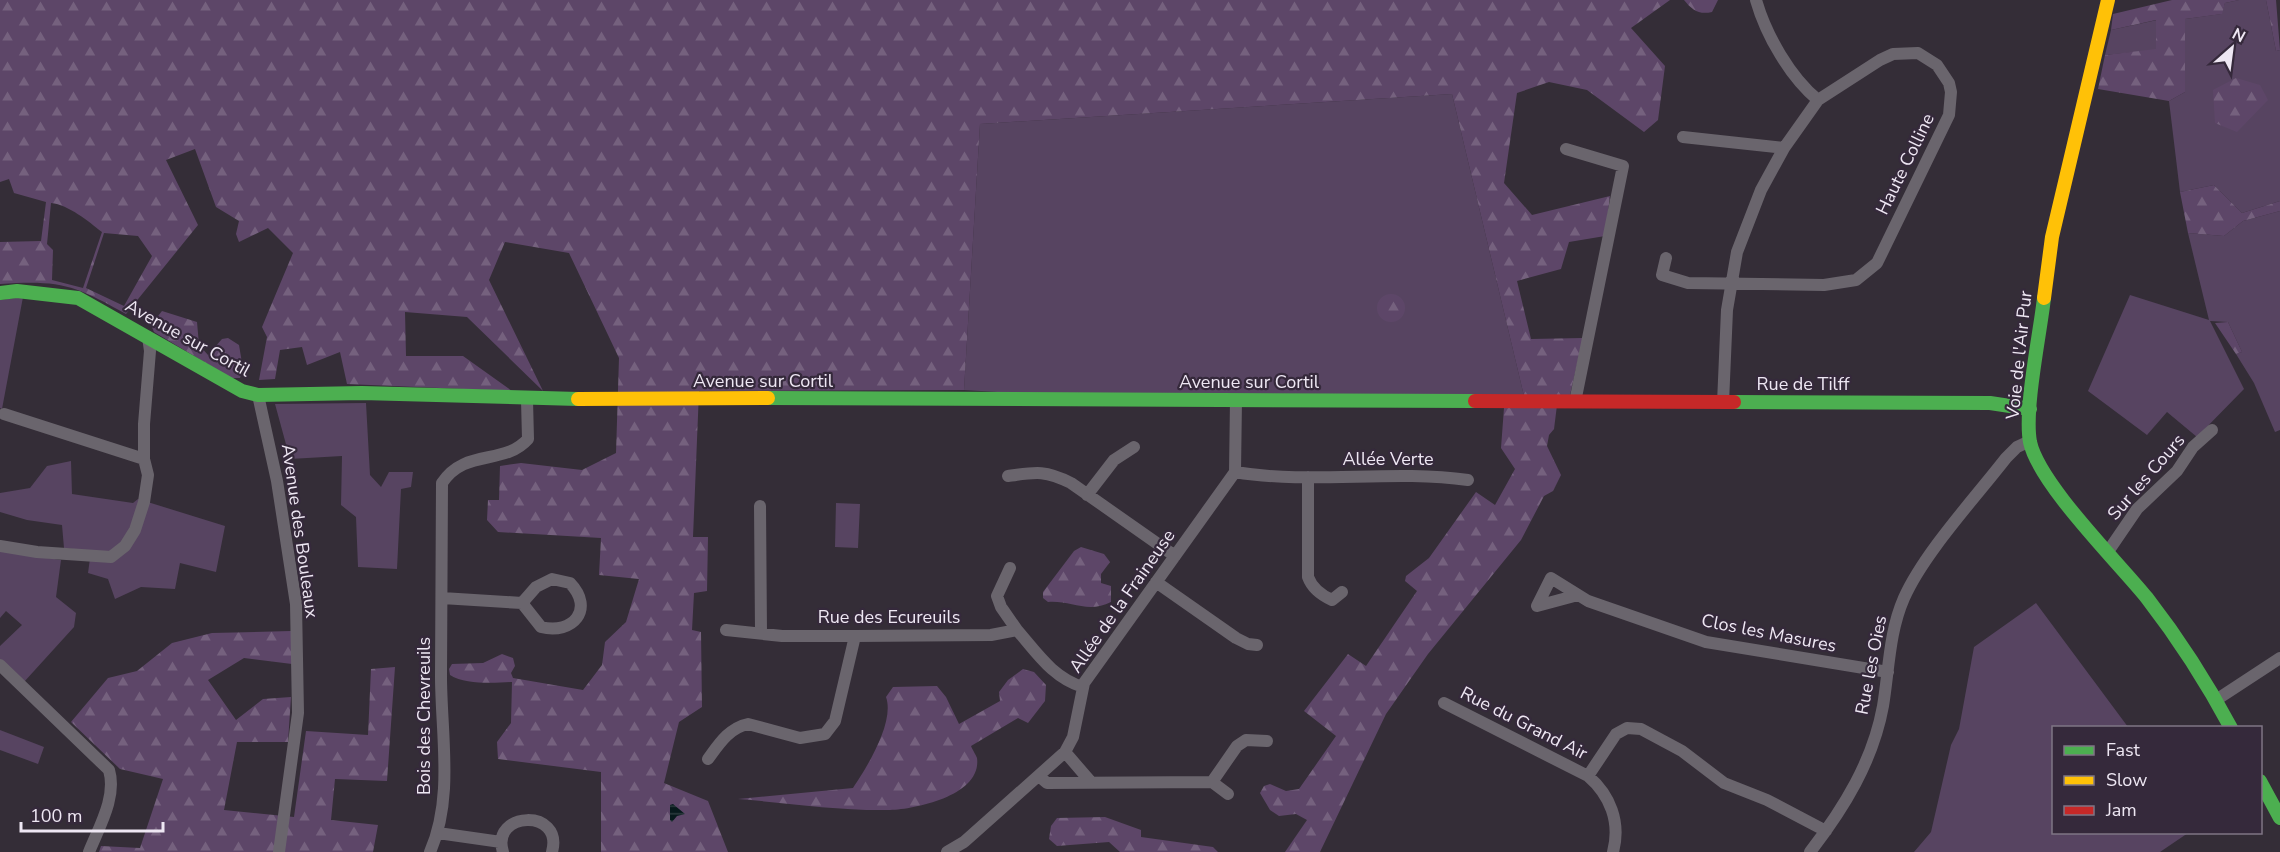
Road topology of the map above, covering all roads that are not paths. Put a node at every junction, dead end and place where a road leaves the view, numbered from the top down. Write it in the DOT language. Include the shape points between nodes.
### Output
graph roads {
  1 [pos="1756,0"];
  2 [pos="2108,0"];
  3 [pos="1818,100"];
  4 [pos="1683,137"];
  5 [pos="1784,148"];
  6 [pos="1566,149"];
  7 [pos="1666,258"];
  8 [pos="1730,283"];
  9 [pos="0,293"];
  10 [pos="148,337"];
  11 [pos="258,395"];
  12 [pos="527,400"];
  13 [pos="1236,400"];
  14 [pos="1550,402"];
  15 [pos="1575,402"];
  16 [pos="1723,403"];
  17 [pos="2030,410"];
  18 [pos="4,414"];
  19 [pos="2212,430"];
  20 [pos="2030,441"];
  21 [pos="1134,447"];
  22 [pos="144,459"];
  23 [pos="1235,472"];
  24 [pos="1008,476"];
  25 [pos="1308,477"];
  26 [pos="1468,480"];
  27 [pos="1087,495"];
  28 [pos="760,506"];
  29 [pos="1,549"];
  30 [pos="2109,550"];
  31 [pos="1175,556"];
  32 [pos="1010,568"];
  33 [pos="1156,582"];
  34 [pos="1342,592"];
  35 [pos="1578,595"];
  36 [pos="442,598"];
  37 [pos="522,603"];
  38 [pos="726,630"];
  39 [pos="1017,630"];
  40 [pos="761,632"];
  41 [pos="855,636"];
  42 [pos="1257,645"];
  43 [pos="2280,658"];
  44 [pos="0,665"];
  45 [pos="1888,672"];
  46 [pos="1083,687"];
  47 [pos="2216,700"];
  48 [pos="1444,703"];
  49 [pos="2230,726"];
  50 [pos="1267,741"];
  51 [pos="1065,752"];
  52 [pos="708,759"];
  53 [pos="1588,776"];
  54 [pos="1040,777"];
  55 [pos="1090,781"];
  56 [pos="1212,782"];
  57 [pos="2262,785"];
  58 [pos="1228,794"];
  59 [pos="2280,818"];
  60 [pos="1826,831"];
  61 [pos="438,833"];
  62 [pos="502,847"];
  63 [pos="967,847"];
  64 [pos="89,852"];
  65 [pos="279,852"];
  66 [pos="429,852"];
  67 [pos="552,852"];
  68 [pos="947,852"];
  69 [pos="1613,852"];
  70 [pos="1810,852"];
  1 -- 3 [label="street" via="1786,63 1800,85"];
  2 -- 17 [label="main road, Voie de l'Air Pur" via="2052,237"];
  3 -- 5 [label="street"];
  3 -- 8 [label="street, Haute Colline" via="1880,60 1906,52 1918,53 1937,64 1951,92 1949,115 1877,262 1856,280 1824,285"];
  4 -- 5 [label="street"];
  5 -- 8 [label="street" via="1746,222"];
  6 -- 15 [label="street" via="1623,166"];
  7 -- 8 [label="street, Haute Colline" via="1662,275 1688,283"];
  8 -- 16 [label="street"];
  9 -- 10 [label="main road, Avenue sur Cortil" via="17,291 78,298"];
  10 -- 11 [label="main road, Avenue sur Cortil" via="242,391"];
  10 -- 22 [label="street"];
  11 -- 12 [label="main road, Avenue sur Cortil" via="362,393"];
  11 -- 65 [label="street, Avenue des Bouleaux" via="277,481 296,604 298,713"];
  12 -- 13 [label="main road, Avenue sur Cortil"];
  12 -- 36 [label="street, Bois des Chevreuils" via="528,439 519,450 468,461 450,470 442,483"];
  13 -- 14 [label="main road, Avenue sur Cortil"];
  13 -- 23 [label="street"];
  14 -- 15 [label="main road, Rue de Tilff"];
  15 -- 16 [label="main road, Rue de Tilff"];
  16 -- 17 [label="main road, Rue de Tilff" via="1990,403"];
  17 -- 20 [label="main road, Voie de l'Air Pur"];
  18 -- 22 [label="street"];
  19 -- 30 [label="street, Sur les Cours" via="2137,509"];
  20 -- 30 [label="main road, Voie de l'Air Pur" via="2035,458 2052,485"];
  20 -- 45 [label="street, Rue les Oies" via="2006,458 1917,574 1899,611"];
  21 -- 27 [label="street" via="1114,460"];
  22 -- 29 [label="street" via="148,475 140,518 117,554 102,558"];
  23 -- 25 [label="street, Allée Verte"];
  23 -- 31 [label="street, Allée de la Fraineuse"];
  24 -- 27 [label="street" via="1040,471 1054,474"];
  25 -- 26 [label="street, Allée Verte" via="1444,476"];
  25 -- 34 [label="street" via="1310,584 1332,600"];
  27 -- 31 [label="street"];
  28 -- 40 [label="street"];
  30 -- 47 [label="main road, Voie de l'Air Pur"];
  31 -- 33 [label="street, Allée de la Fraineuse"];
  32 -- 39 [label="street" via="997,596"];
  33 -- 42 [label="street" via="1236,638"];
  33 -- 46 [label="street, Allée de la Fraineuse"];
  35 -- 45 [label="street, Clos les Masures" via="1706,642"];
  36 -- 37 [label="street"];
  36 -- 61 [label="street, Bois des Chevreuils" via="445,786"];
  37 -- 37 [label="street" via="541,627 552,630 571,625 581,605 570,583 552,579 536,587"];
  38 -- 40 [label="street, Rue des Ecureuils"];
  39 -- 41 [label="street, Rue des Ecureuils" via="990,635"];
  39 -- 46 [label="street" via="1054,673"];
  40 -- 41 [label="street, Rue des Ecureuils" via="782,636"];
  41 -- 52 [label="street" via="835,721 825,734 800,738 748,724 724,737"];
  43 -- 47 [label="street"];
  44 -- 64 [label="street" via="108,770 113,782 110,798"];
  45 -- 60 [label="street, Rue les Oies" via="1867,758"];
  46 -- 51 [label="street, Allée de la Fraineuse" via="1077,720"];
  47 -- 49 [label="main road, Voie de l'Air Pur"];
  48 -- 53 [label="street, Rue du Grand Air"];
  50 -- 56 [label="street" via="1246,740 1237,746"];
  51 -- 54 [label="street, Allée de la Fraineuse"];
  51 -- 55 [label="street"];
  53 -- 60 [label="street, Rue du Grand Air" via="1616,734 1627,728 1641,729 1682,751 1724,783"];
  53 -- 69 [label="street, Rue du Grand Air" via="1598,785 1615,817"];
  54 -- 55 [label="street" via="1047,783"];
  54 -- 63 [label="street, Allée de la Fraineuse"];
  55 -- 56 [label="street"];
  56 -- 58 [label="street"];
  57 -- 59 [label="main road"];
  60 -- 70 [label="street, Rue les Oies"];
  61 -- 62 [label="street"];
  61 -- 66 [label="street, Bois des Chevreuils"];
  62 -- 67 [label="street" via="512,824 534,819 551,834"];
  63 -- 68 [label="street, Allée de la Fraineuse"];
}
